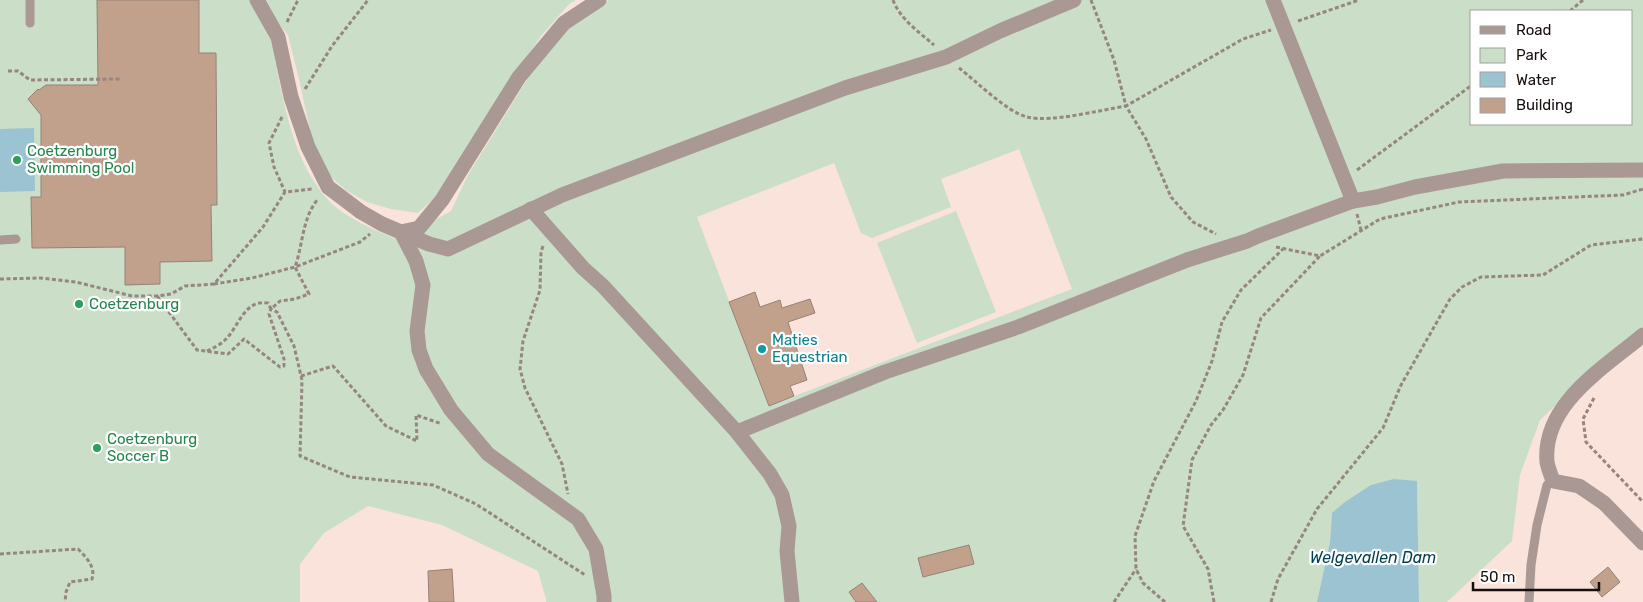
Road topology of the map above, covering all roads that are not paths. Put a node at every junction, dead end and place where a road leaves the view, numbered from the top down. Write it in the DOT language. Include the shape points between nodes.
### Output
graph roads {
  1 [pos="30,0"];
  2 [pos="257,0"];
  3 [pos="599,0"];
  4 [pos="1074,0"];
  5 [pos="1273,0"];
  6 [pos="30,23"];
  7 [pos="1643,170"];
  8 [pos="1353,201"];
  9 [pos="532,209"];
  10 [pos="401,232"];
  11 [pos="16,239"];
  12 [pos="0,240"];
  13 [pos="1643,335"];
  14 [pos="737,432"];
  15 [pos="1553,481"];
  16 [pos="1643,542"];
  17 [pos="604,602"];
  18 [pos="792,602"];
  19 [pos="1529,602"];
  1 -- 6 [label="lane"];
  2 -- 10 [label="street" via="278,38 291,97 308,147 328,187 361,212"];
  3 -- 10 [label="street" via="564,23 519,77 442,200 419,228"];
  4 -- 9 [label="street" via="946,57 845,88"];
  5 -- 8 [label="street"];
  7 -- 8 [label="street" via="1503,171"];
  8 -- 14 [label="street" via="1187,260 1018,327 884,372"];
  9 -- 10 [label="street" via="448,248 428,244"];
  9 -- 14 [label="street"];
  10 -- 17 [label="street" via="416,261 423,285 417,330 419,350 426,369 450,410 488,454 578,519 596,549"];
  11 -- 12 [label="lane"];
  13 -- 15 [label="street" via="1580,388 1562,409 1548,440 1547,464"];
  14 -- 18 [label="street" via="782,495 789,526 787,551"];
  15 -- 16 [label="street" via="1579,486 1604,503"];
  15 -- 19 [label="lane" via="1547,485 1542,499 1531,565"];
}
